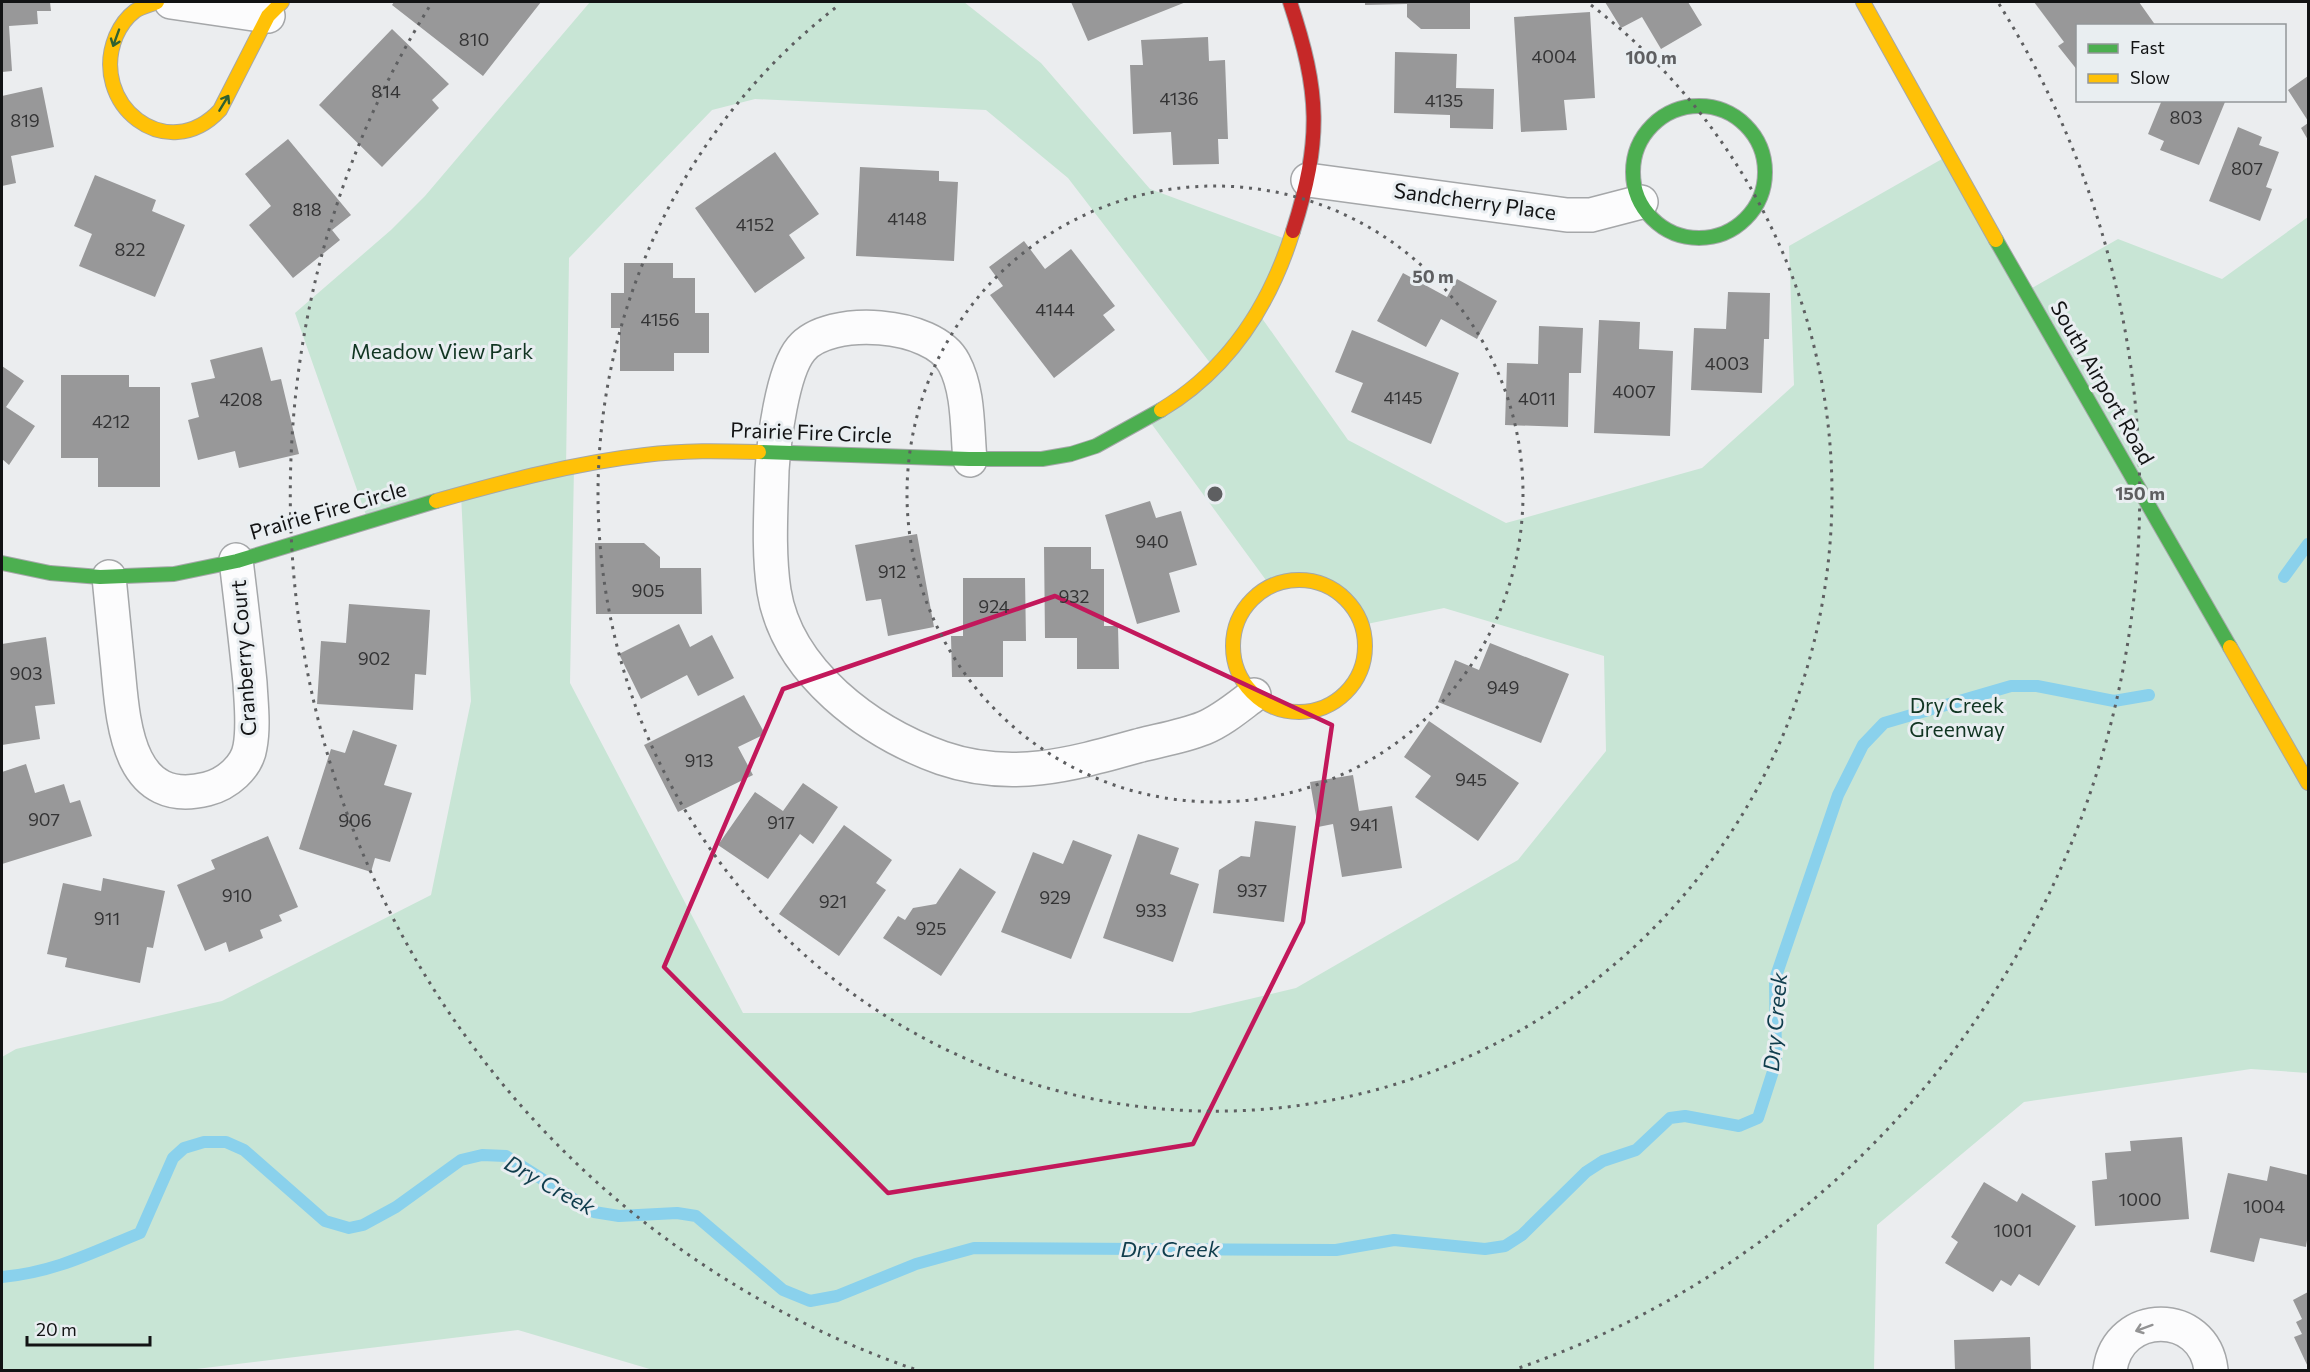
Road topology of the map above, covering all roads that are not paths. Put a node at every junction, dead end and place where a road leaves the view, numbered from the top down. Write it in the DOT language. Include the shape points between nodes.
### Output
graph roads {
  1 [pos="157,2"];
  2 [pos="171,2"];
  3 [pos="1290,2"];
  4 [pos="1863,2"];
  5 [pos="275,9"];
  6 [pos="1308,180"];
  7 [pos="1641,202"];
  8 [pos="773,452"];
  9 [pos="970,460"];
  10 [pos="236,560"];
  11 [pos="2,563"];
  12 [pos="110,577"];
  13 [pos="1254,695"];
  14 [pos="2308,783"];
  15 [pos="2110,1371"];
  16 [pos="2211,1371"];
  1 -- 5 [label="street, one-way" via="132,11 119,28 112,48 110,76 114,95 123,110 140,124 162,132 198,128 217,114"];
  2 -- 5 [label="street"];
  3 -- 6 [label="street, Prairie Fire Circle" via="1312,86 1315,129"];
  4 -- 14 [label="street, South Airport Road"];
  6 -- 7 [label="street, Sandcherry Place" via="1567,215 1591,215"];
  6 -- 9 [label="street, Prairie Fire Circle" via="1286,257 1268,298 1231,352 1183,397 1076,454 1051,459"];
  7 -- 7 [label="street" via="1654,220 1673,232 1695,238 1728,231 1747,218 1760,200 1765,178 1760,145 1748,127 1732,114 1701,106 1681,108 1653,124 1636,151 1634,182"];
  8 -- 9 [label="street, Prairie Fire Circle"];
  8 -- 9 [label="street" via="786,383 802,347 826,332 864,328 917,334 937,344 949,356 962,388"];
  8 -- 10 [label="street, Prairie Fire Circle" via="648,454 597,462 466,492"];
  8 -- 13 [label="street" via="770,532 774,591 786,629 806,663 833,692 909,744 983,767 1045,769 1203,728"];
  10 -- 12 [label="street, Prairie Fire Circle" via="171,574"];
  10 -- 12 [label="street, Cranberry Court" via="251,702 250,748 237,772 226,781 201,790 179,790 159,784 146,773 129,746"];
  11 -- 12 [label="street, Prairie Fire Circle" via="50,573"];
  13 -- 13 [label="street" via="1273,707 1295,712 1318,710 1346,693 1363,663 1365,641 1360,619 1348,602 1331,588 1301,580 1280,583 1253,599 1237,626 1233,646 1236,667"];
  16 -- 15 [label="street, one-way" via="2206,1352 2197,1339 2183,1329 2158,1324 2142,1327 2128,1336 2117,1348"];
}
